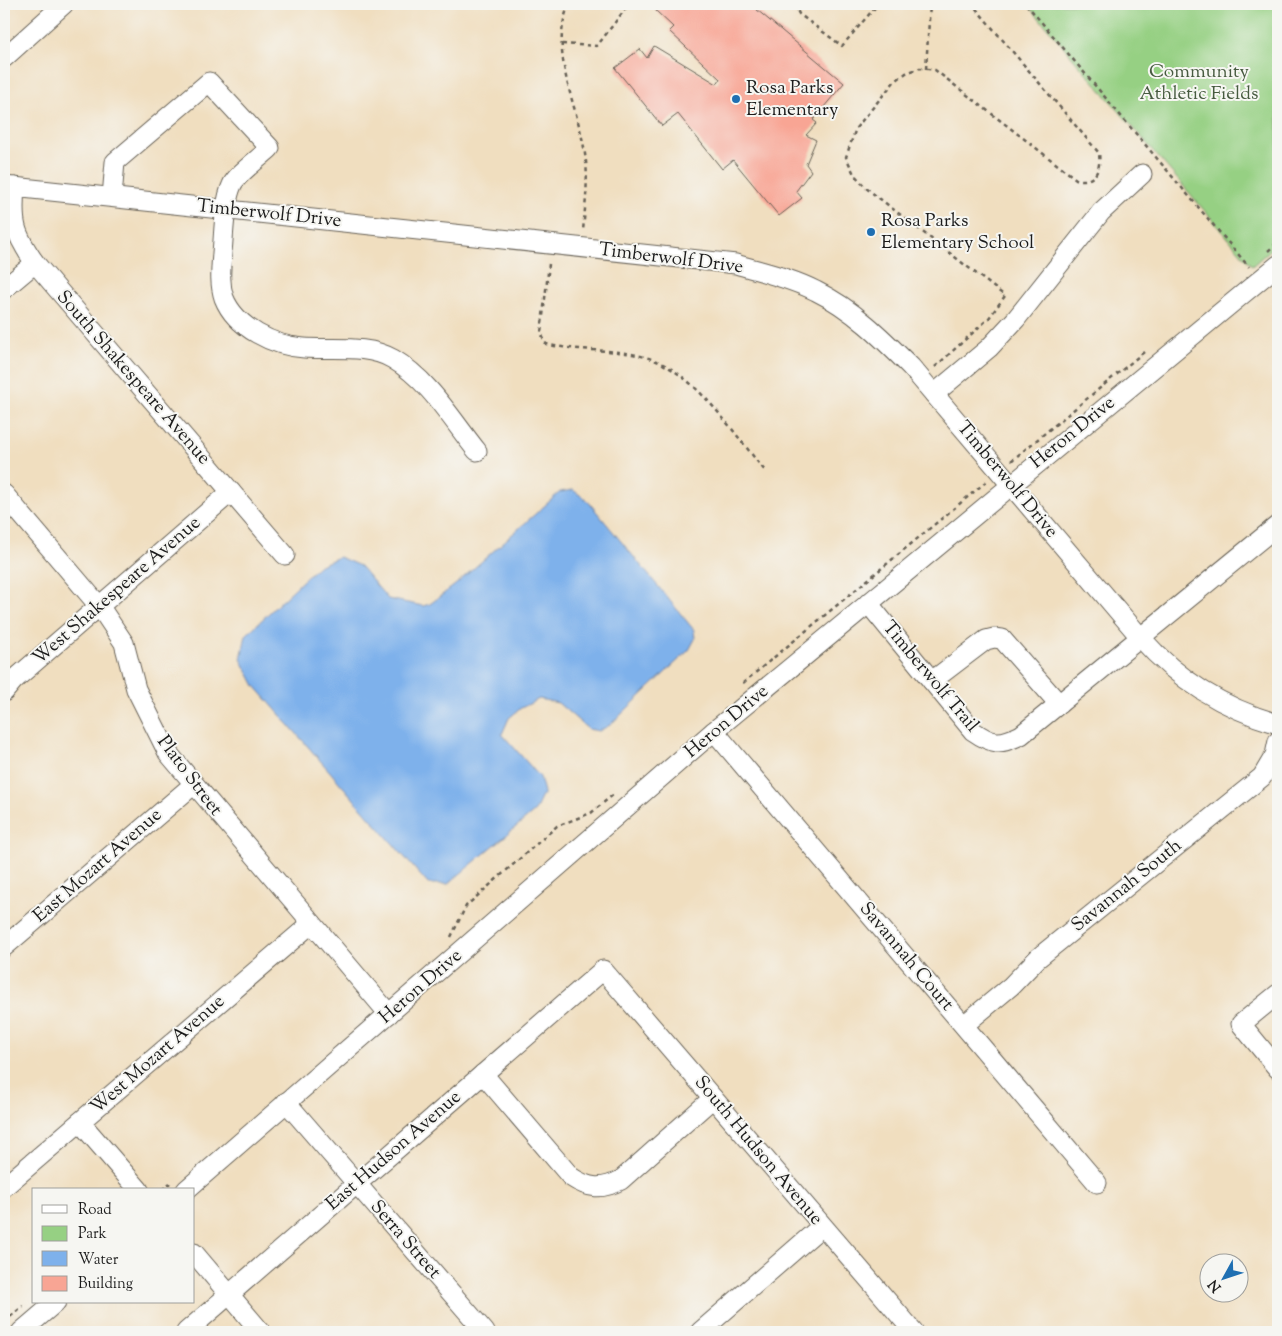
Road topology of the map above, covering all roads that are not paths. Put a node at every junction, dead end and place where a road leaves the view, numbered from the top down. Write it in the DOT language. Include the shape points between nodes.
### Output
graph roads {
  1 [pos="64,4"];
  2 [pos="4,58"];
  3 [pos="1142,174"];
  4 [pos="10,186"];
  5 [pos="112,198"];
  6 [pos="227,210"];
  7 [pos="35,263"];
  8 [pos="1278,265"];
  9 [pos="4,289"];
  10 [pos="934,394"];
  11 [pos="477,451"];
  12 [pos="1011,484"];
  13 [pos="231,492"];
  14 [pos="4,494"];
  15 [pos="1278,525"];
  16 [pos="285,555"];
  17 [pos="868,603"];
  18 [pos="100,607"];
  19 [pos="1141,638"];
  20 [pos="932,681"];
  21 [pos="4,692"];
  22 [pos="1059,704"];
  23 [pos="1278,724"];
  24 [pos="714,732"];
  25 [pos="1278,741"];
  26 [pos="192,784"];
  27 [pos="312,923"];
  28 [pos="4,947"];
  29 [pos="603,970"];
  30 [pos="1278,994"];
  31 [pos="390,1014"];
  32 [pos="964,1025"];
  33 [pos="1278,1069"];
  34 [pos="483,1074"];
  35 [pos="713,1098"];
  36 [pos="286,1102"];
  37 [pos="80,1122"];
  38 [pos="1097,1183"];
  39 [pos="356,1184"];
  40 [pos="4,1187"];
  41 [pos="137,1188"];
  42 [pos="188,1188"];
  43 [pos="822,1226"];
  44 [pos="195,1254"];
  45 [pos="229,1294"];
  46 [pos="54,1304"];
  47 [pos="21,1332"];
  48 [pos="186,1332"];
  49 [pos="261,1332"];
  50 [pos="485,1332"];
  51 [pos="700,1332"];
  52 [pos="914,1332"];
  1 -- 2 [label="street"];
  3 -- 10 [label="street" via="1101,212 989,348"];
  4 -- 5 [label="street, Timberwolf Drive"];
  4 -- 7 [label="street, South Shakespeare Avenue" via="15,228"];
  5 -- 6 [label="street, Timberwolf Drive"];
  5 -- 6 [label="street" via="115,162 209,82 270,148 232,184"];
  6 -- 10 [label="street, Timberwolf Drive" via="736,264 816,290 852,313 882,337"];
  6 -- 11 [label="street" via="220,277 224,298 245,326 272,340 301,348 376,351 393,359 418,377"];
  7 -- 9 [label="street"];
  7 -- 13 [label="street, South Shakespeare Avenue"];
  8 -- 12 [label="street, Heron Drive"];
  10 -- 12 [label="street, Timberwolf Drive"];
  12 -- 17 [label="street, Heron Drive"];
  12 -- 19 [label="street, Timberwolf Drive"];
  13 -- 16 [label="street, South Shakespeare Avenue"];
  13 -- 18 [label="street, West Shakespeare Avenue"];
  14 -- 18 [label="street, Plato Street"];
  15 -- 19 [label="street, Timberwolf Trail"];
  17 -- 20 [label="street, Timberwolf Trail"];
  17 -- 24 [label="street, Heron Drive"];
  18 -- 21 [label="street, West Shakespeare Avenue"];
  18 -- 26 [label="street, Plato Street" via="124,642 136,689 154,730"];
  19 -- 22 [label="street, Timberwolf Trail"];
  19 -- 23 [label="street, Timberwolf Drive" via="1175,673 1200,691 1245,713"];
  20 -- 22 [label="street, Timberwolf Trail" via="973,731 986,740 1000,743 1021,735"];
  20 -- 22 [label="street" via="986,640 1002,639"];
  24 -- 31 [label="street, Heron Drive"];
  24 -- 32 [label="street, Savannah Court"];
  25 -- 32 [label="street, Savannah South" via="1275,755 1262,777 1038,958 1011,986"];
  26 -- 27 [label="street, Plato Street"];
  26 -- 28 [label="street, East Mozart Avenue"];
  27 -- 31 [label="street, Plato Street"];
  27 -- 37 [label="street, West Mozart Avenue"];
  29 -- 34 [label="street, East Hudson Avenue"];
  29 -- 35 [label="street, South Hudson Avenue"];
  30 -- 33 [label="street" via="1241,1024"];
  31 -- 36 [label="street, Heron Drive"];
  32 -- 38 [label="street, Savannah Court"];
  34 -- 35 [label="street" via="571,1177 595,1188 621,1180"];
  34 -- 39 [label="street, East Hudson Avenue"];
  35 -- 43 [label="street, South Hudson Avenue"];
  36 -- 39 [label="street, Serra Street"];
  36 -- 42 [label="street, Heron Drive"];
  37 -- 40 [label="street, West Mozart Avenue"];
  37 -- 41 [label="street"];
  39 -- 45 [label="street, East Hudson Avenue"];
  39 -- 50 [label="street, Serra Street"];
  43 -- 51 [label="street"];
  43 -- 52 [label="street, South Hudson Avenue"];
  44 -- 45 [label="street"];
  45 -- 48 [label="street, East Hudson Avenue"];
  45 -- 49 [label="street"];
  46 -- 47 [label="street"];
}
